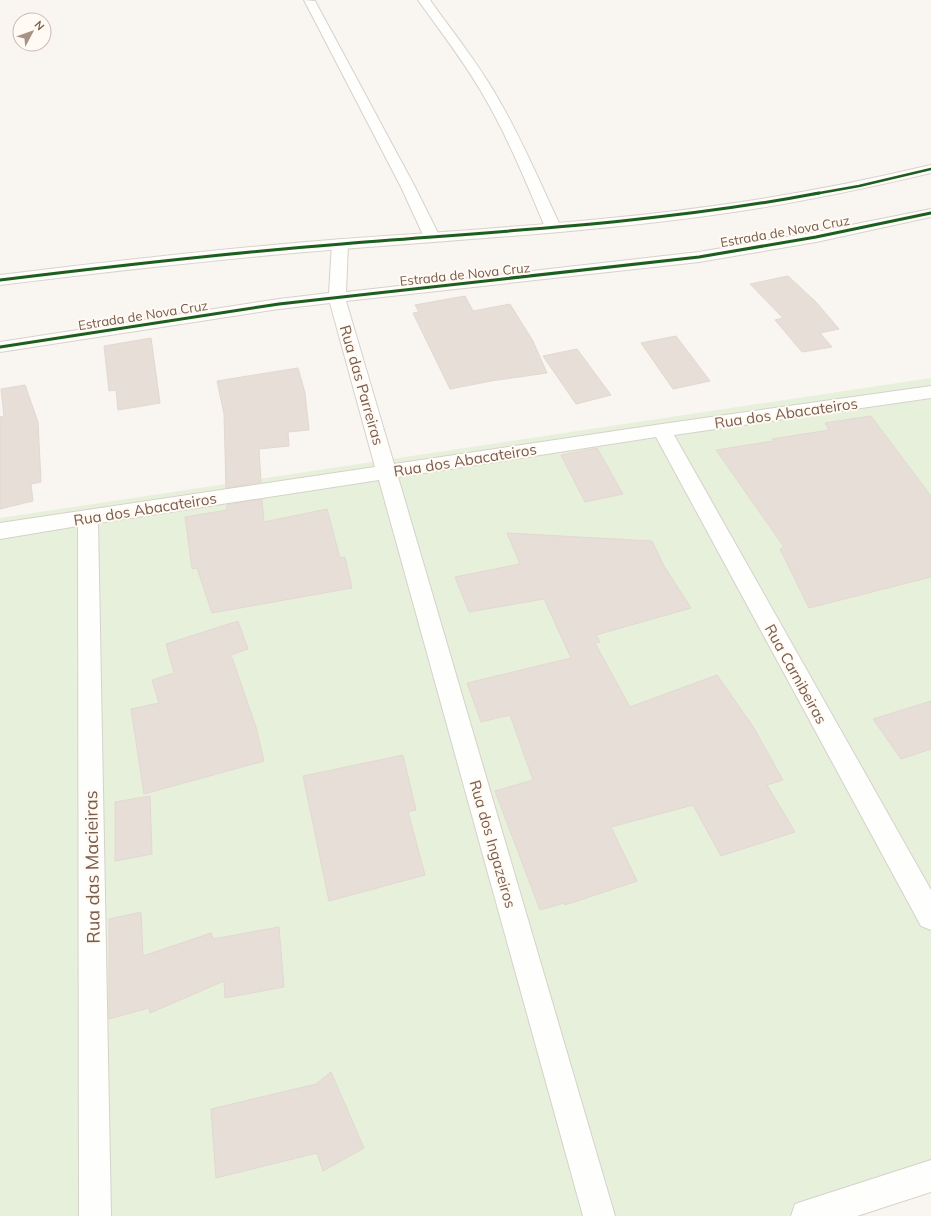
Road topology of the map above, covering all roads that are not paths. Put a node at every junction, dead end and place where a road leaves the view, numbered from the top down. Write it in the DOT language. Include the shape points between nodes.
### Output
graph roads {
  1 [pos="424,0"];
  2 [pos="309,1"];
  3 [pos="931,169"];
  4 [pos="931,213"];
  5 [pos="553,227"];
  6 [pos="432,237"];
  7 [pos="340,244"];
  8 [pos="0,280"];
  9 [pos="337,298"];
  10 [pos="0,347"];
  11 [pos="928,397"];
  12 [pos="662,430"];
  13 [pos="386,472"];
  14 [pos="88,518"];
  15 [pos="0,531"];
  16 [pos="931,917"];
  17 [pos="931,1176"];
  18 [pos="95,1216"];
  19 [pos="600,1216"];
  20 [pos="807,1216"];
  1 -- 5 [label="street" via="497,108"];
  2 -- 6 [label="street" via="405,180"];
  3 -- 5 [label="street" via="863,185 757,204 704,212"];
  4 -- 9 [label="street, Estrada de Nova Cruz" via="816,237 698,257"];
  5 -- 6 [label="street"];
  6 -- 7 [label="street"];
  7 -- 8 [label="street" via="132,264"];
  7 -- 9 [label="street, Rua das Parreiras"];
  9 -- 10 [label="street, Estrada de Nova Cruz" via="279,304"];
  9 -- 13 [label="street, Rua das Parreiras"];
  11 -- 12 [label="street, Rua dos Abacateiros"];
  12 -- 13 [label="street, Rua dos Abacateiros"];
  12 -- 16 [label="street, Rua Carnibeiras"];
  13 -- 14 [label="street, Rua dos Abacateiros"];
  13 -- 19 [label="street, Rua dos Ingazeiros"];
  14 -- 15 [label="street, Rua dos Abacateiros"];
  14 -- 18 [label="street, Rua das Macieiras"];
  17 -- 20 [label="street"];
}
